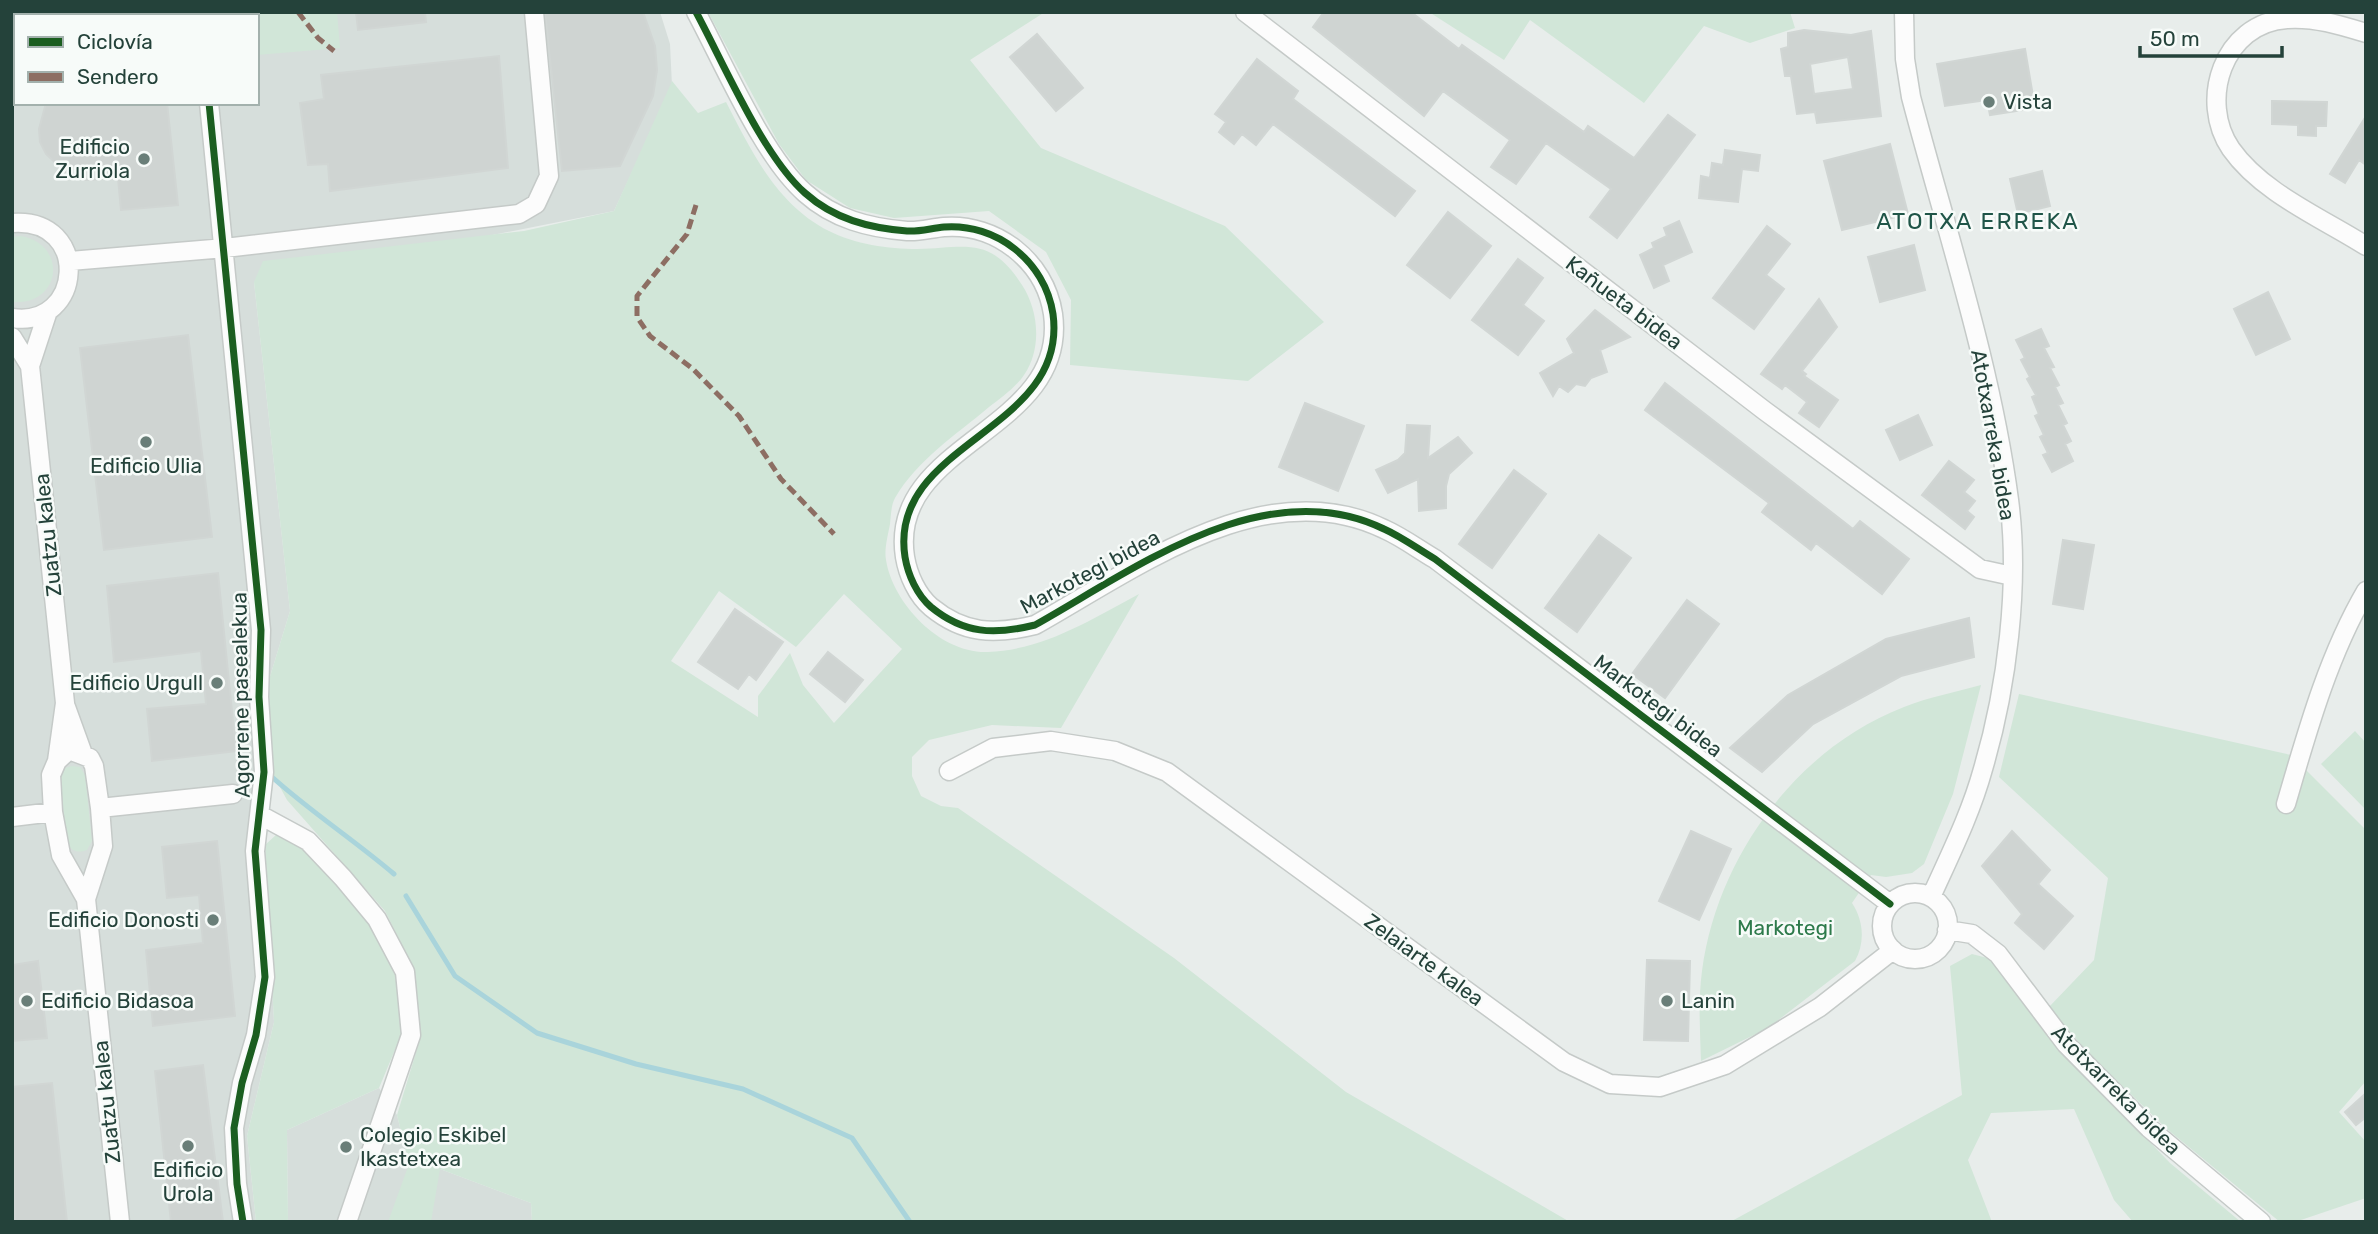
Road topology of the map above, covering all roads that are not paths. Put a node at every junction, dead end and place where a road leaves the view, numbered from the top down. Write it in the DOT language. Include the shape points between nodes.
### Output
graph roads {
  1 [pos="534,12"];
  2 [pos="696,12"];
  3 [pos="1245,12"];
  4 [pos="1904,12"];
  5 [pos="2366,33"];
  6 [pos="209,105"];
  7 [pos="13,222"];
  8 [pos="2366,246"];
  9 [pos="225,248"];
  10 [pos="69,261"];
  11 [pos="48,311"];
  12 [pos="12,318"];
  13 [pos="12,337"];
  14 [pos="30,366"];
  15 [pos="2012,576"];
  16 [pos="2366,591"];
  17 [pos="65,704"];
  18 [pos="83,754"];
  19 [pos="57,761"];
  20 [pos="949,771"];
  21 [pos="233,794"];
  22 [pos="2286,804"];
  23 [pos="100,808"];
  24 [pos="53,812"];
  25 [pos="260,815"];
  26 [pos="12,817"];
  27 [pos="99,852"];
  28 [pos="61,855"];
  29 [pos="1931,897"];
  30 [pos="86,899"];
  31 [pos="1890,904"];
  32 [pos="1947,930"];
  33 [pos="1893,950"];
  34 [pos="120,1222"];
  35 [pos="243,1222"];
  36 [pos="348,1222"];
  37 [pos="2261,1222"];
  1 -- 9 [label="street" via="549,176 536,204 519,214"];
  2 -- 31 [label="street, Markotegi bidea" via="776,162 805,193 837,216 871,227 911,232 973,228 1002,239 1026,258 1045,285 1053,314 1052,347 1043,376 1027,397 919,489 906,516 903,543 908,571 924,601 948,621 975,632 1006,632 1035,625 1223,524 1284,511 1337,515 1383,528 1435,559"];
  3 -- 15 [label="street, Kañueta bidea" via="1765,411 1980,569"];
  4 -- 15 [label="street, Atotxarreka bidea" via="1911,97 1988,389 2009,502"];
  5 -- 8 [label="street" via="2325,21 2285,19 2255,28 2234,46 2219,71 2215,101 2231,149 2253,173"];
  6 -- 9 [label="street, Agorrene pasealekua"];
  7 -- 10 [label="street" via="50,230"];
  9 -- 10 [label="street"];
  9 -- 25 [label="street, Agorrene pasealekua" via="261,630 258,697 264,772"];
  10 -- 11 [label="street, Zuatzu kalea" via="62,298"];
  11 -- 12 [label="street" via="27,319"];
  11 -- 14 [label="street, Zuatzu kalea"];
  13 -- 14 [label="street, Zuatzu kalea"];
  14 -- 17 [label="street, Zuatzu kalea"];
  15 -- 29 [label="street, Atotxarreka bidea" via="2005,659 1983,769"];
  16 -- 22 [label="street" via="2306,732"];
  17 -- 18 [label="street, Zuatzu kalea"];
  17 -- 19 [label="street, Zuatzu kalea"];
  18 -- 19 [label="street" via="69,750"];
  18 -- 23 [label="street, Zuatzu kalea" via="94,766"];
  19 -- 24 [label="street, Zuatzu kalea" via="51,775"];
  20 -- 33 [label="street, Zelaiarte kalea" via="993,748 1051,740 1115,751 1167,772 1564,1062 1610,1084 1660,1087 1725,1065 1820,1007"];
  21 -- 23 [label="street"];
  23 -- 27 [label="street, Zuatzu kalea" via="103,846"];
  24 -- 26 [label="street"];
  24 -- 28 [label="street, Zuatzu kalea"];
  25 -- 35 [label="street, Agorrene pasealekua" via="255,850 265,977 234,1128"];
  25 -- 36 [label="street, Agorrene pasealekua" via="308,841 343,878 377,919 405,972 411,1035"];
  27 -- 28 [label="street" via="82,862"];
  27 -- 30 [label="street, Zuatzu kalea"];
  28 -- 30 [label="street, Zuatzu kalea"];
  29 -- 31 [label="street" via="1909,893"];
  29 -- 32 [label="street" via="1944,911"];
  30 -- 34 [label="street, Zuatzu kalea"];
  31 -- 33 [label="street" via="1882,923 1886,943"];
  32 -- 33 [label="street" via="1945,940 1931,954 1911,959"];
  32 -- 37 [label="street, Atotxarreka bidea" via="1972,934 1998,954 2066,1044 2149,1128"];
}
